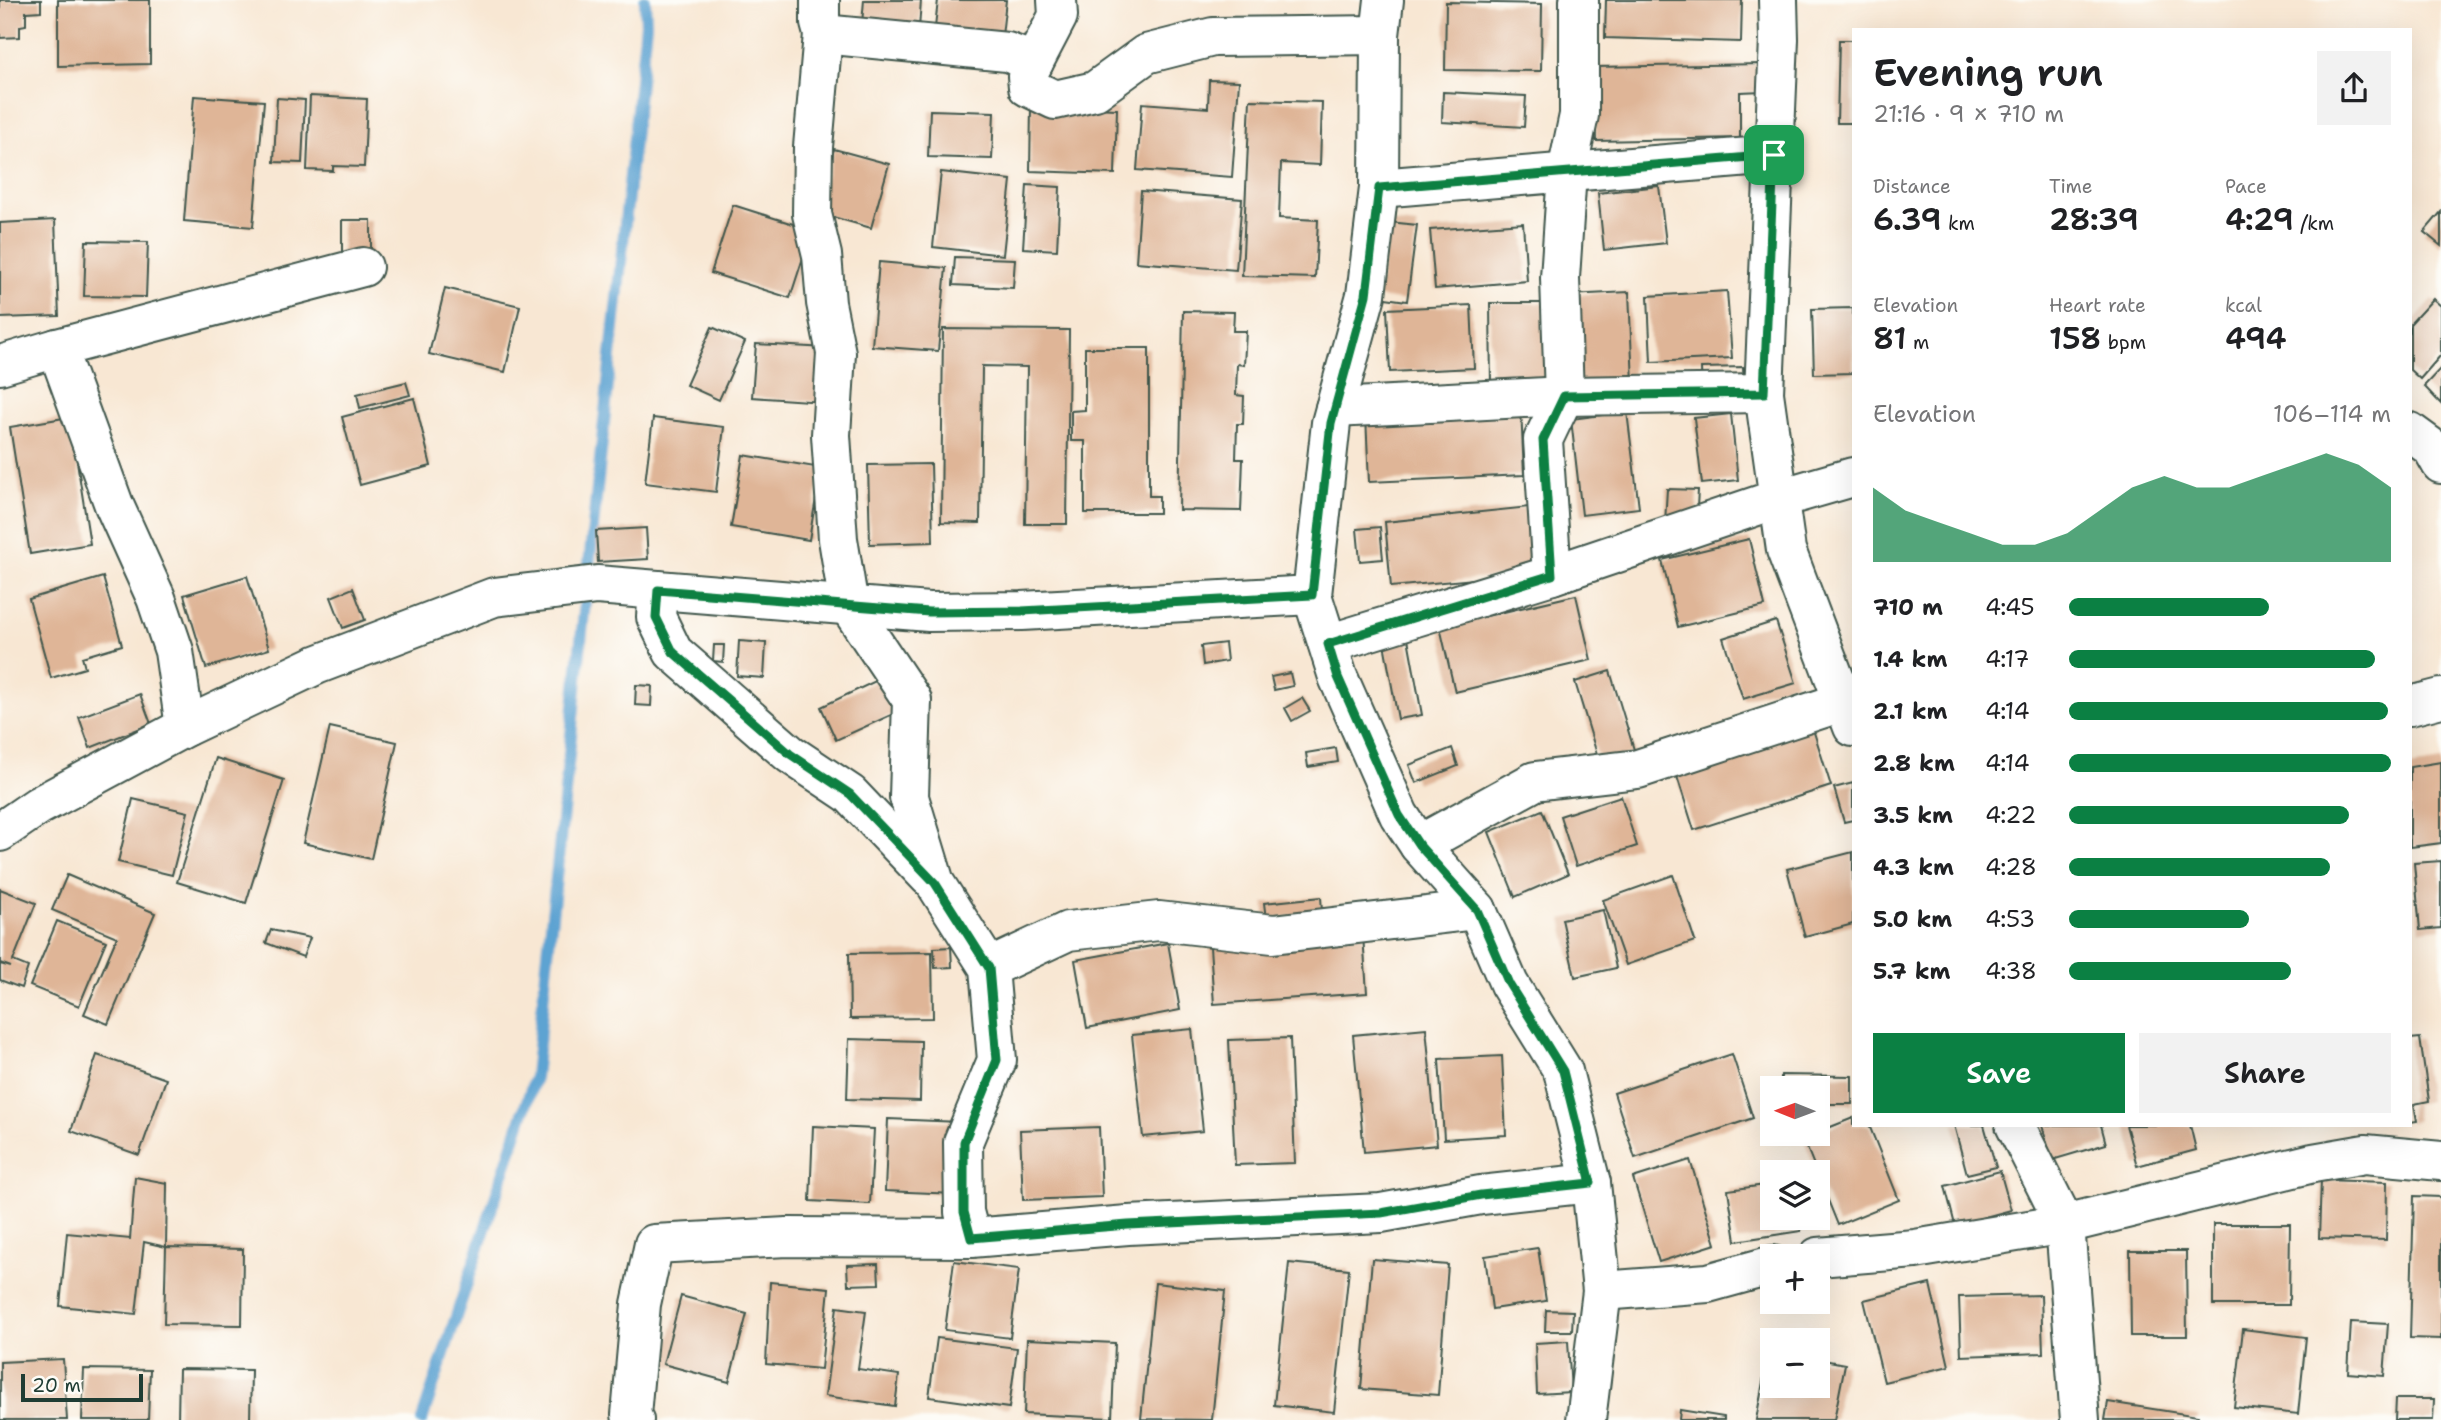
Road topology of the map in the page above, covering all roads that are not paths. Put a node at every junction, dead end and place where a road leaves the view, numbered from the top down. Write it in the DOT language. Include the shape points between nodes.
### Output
graph roads {
  1 [pos="1057,0"];
  2 [pos="1579,0"];
  3 [pos="1778,0"];
  4 [pos="821,17"];
  5 [pos="1382,18"];
  6 [pos="1034,62"];
  7 [pos="1774,155"];
  8 [pos="1567,172"];
  9 [pos="1379,188"];
  10 [pos="363,267"];
  11 [pos="57,348"];
  12 [pos="0,365"];
  13 [pos="1764,393"];
  14 [pos="1564,396"];
  15 [pos="1335,408"];
  16 [pos="1852,477"];
  17 [pos="1777,499"];
  18 [pos="1552,575"];
  19 [pos="658,590"];
  20 [pos="1312,595"];
  21 [pos="849,606"];
  22 [pos="1328,644"];
  23 [pos="2441,698"];
  24 [pos="2412,705"];
  25 [pos="1848,715"];
  26 [pos="185,727"];
  27 [pos="0,832"];
  28 [pos="1419,845"];
  29 [pos="935,883"];
  30 [pos="1477,910"];
  31 [pos="989,968"];
  32 [pos="2016,1127"];
  33 [pos="2441,1161"];
  34 [pos="1591,1183"];
  35 [pos="2065,1224"];
  36 [pos="971,1238"];
  37 [pos="1830,1256"];
  38 [pos="1760,1269"];
  39 [pos="1602,1290"];
  40 [pos="634,1420"];
  41 [pos="1586,1420"];
  42 [pos="2080,1420"];
  1 -- 6 [label="street" via="1058,16"];
  2 -- 8 [label="street" via="1579,115"];
  3 -- 7 [label="street"];
  4 -- 6 [label="street" via="1007,52"];
  4 -- 21 [label="street" via="812,214 836,353 831,436 838,539"];
  5 -- 6 [label="street" via="1213,37 1146,54 1095,91 1055,100 1028,87 1027,76"];
  5 -- 9 [label="street"];
  7 -- 8 [label="street"];
  7 -- 13 [label="street"];
  8 -- 9 [label="street"];
  8 -- 14 [label="street" via="1560,278"];
  9 -- 15 [label="street" via="1366,295"];
  10 -- 11 [label="street"];
  11 -- 12 [label="street"];
  11 -- 26 [label="street" via="174,651"];
  13 -- 14 [label="street"];
  13 -- 17 [label="street"];
  14 -- 15 [label="street"];
  14 -- 18 [label="street" via="1543,440"];
  15 -- 20 [label="street"];
  16 -- 17 [label="street"];
  17 -- 18 [label="street"];
  17 -- 25 [label="street" via="1786,550"];
  18 -- 22 [label="street"];
  19 -- 21 [label="street"];
  19 -- 26 [label="street" via="597,585 495,597 316,665"];
  19 -- 29 [label="street" via="656,617 673,652 790,754 850,794"];
  20 -- 21 [label="street" via="1009,611"];
  20 -- 22 [label="street"];
  21 -- 29 [label="street" via="912,700 909,797"];
  22 -- 28 [label="street" via="1399,815"];
  23 -- 24 [label="street"];
  25 -- 28 [label="street" via="1638,769 1535,781"];
  26 -- 27 [label="street" via="38,806"];
  28 -- 30 [label="street"];
  29 -- 31 [label="street"];
  30 -- 31 [label="street" via="1273,934 1159,921 1081,930"];
  30 -- 34 [label="street" via="1509,984 1563,1071"];
  31 -- 36 [label="street" via="997,1060 964,1142 964,1212"];
  32 -- 35 [label="street"];
  33 -- 35 [label="street" via="2365,1154"];
  34 -- 36 [label="street" via="1481,1195 1381,1213"];
  34 -- 39 [label="street"];
  35 -- 37 [label="street" via="1914,1249"];
  35 -- 42 [label="street"];
  36 -- 40 [label="street" via="787,1237 654,1244 641,1304"];
  38 -- 39 [label="street" via="1708,1283"];
  39 -- 41 [label="street"];
}
